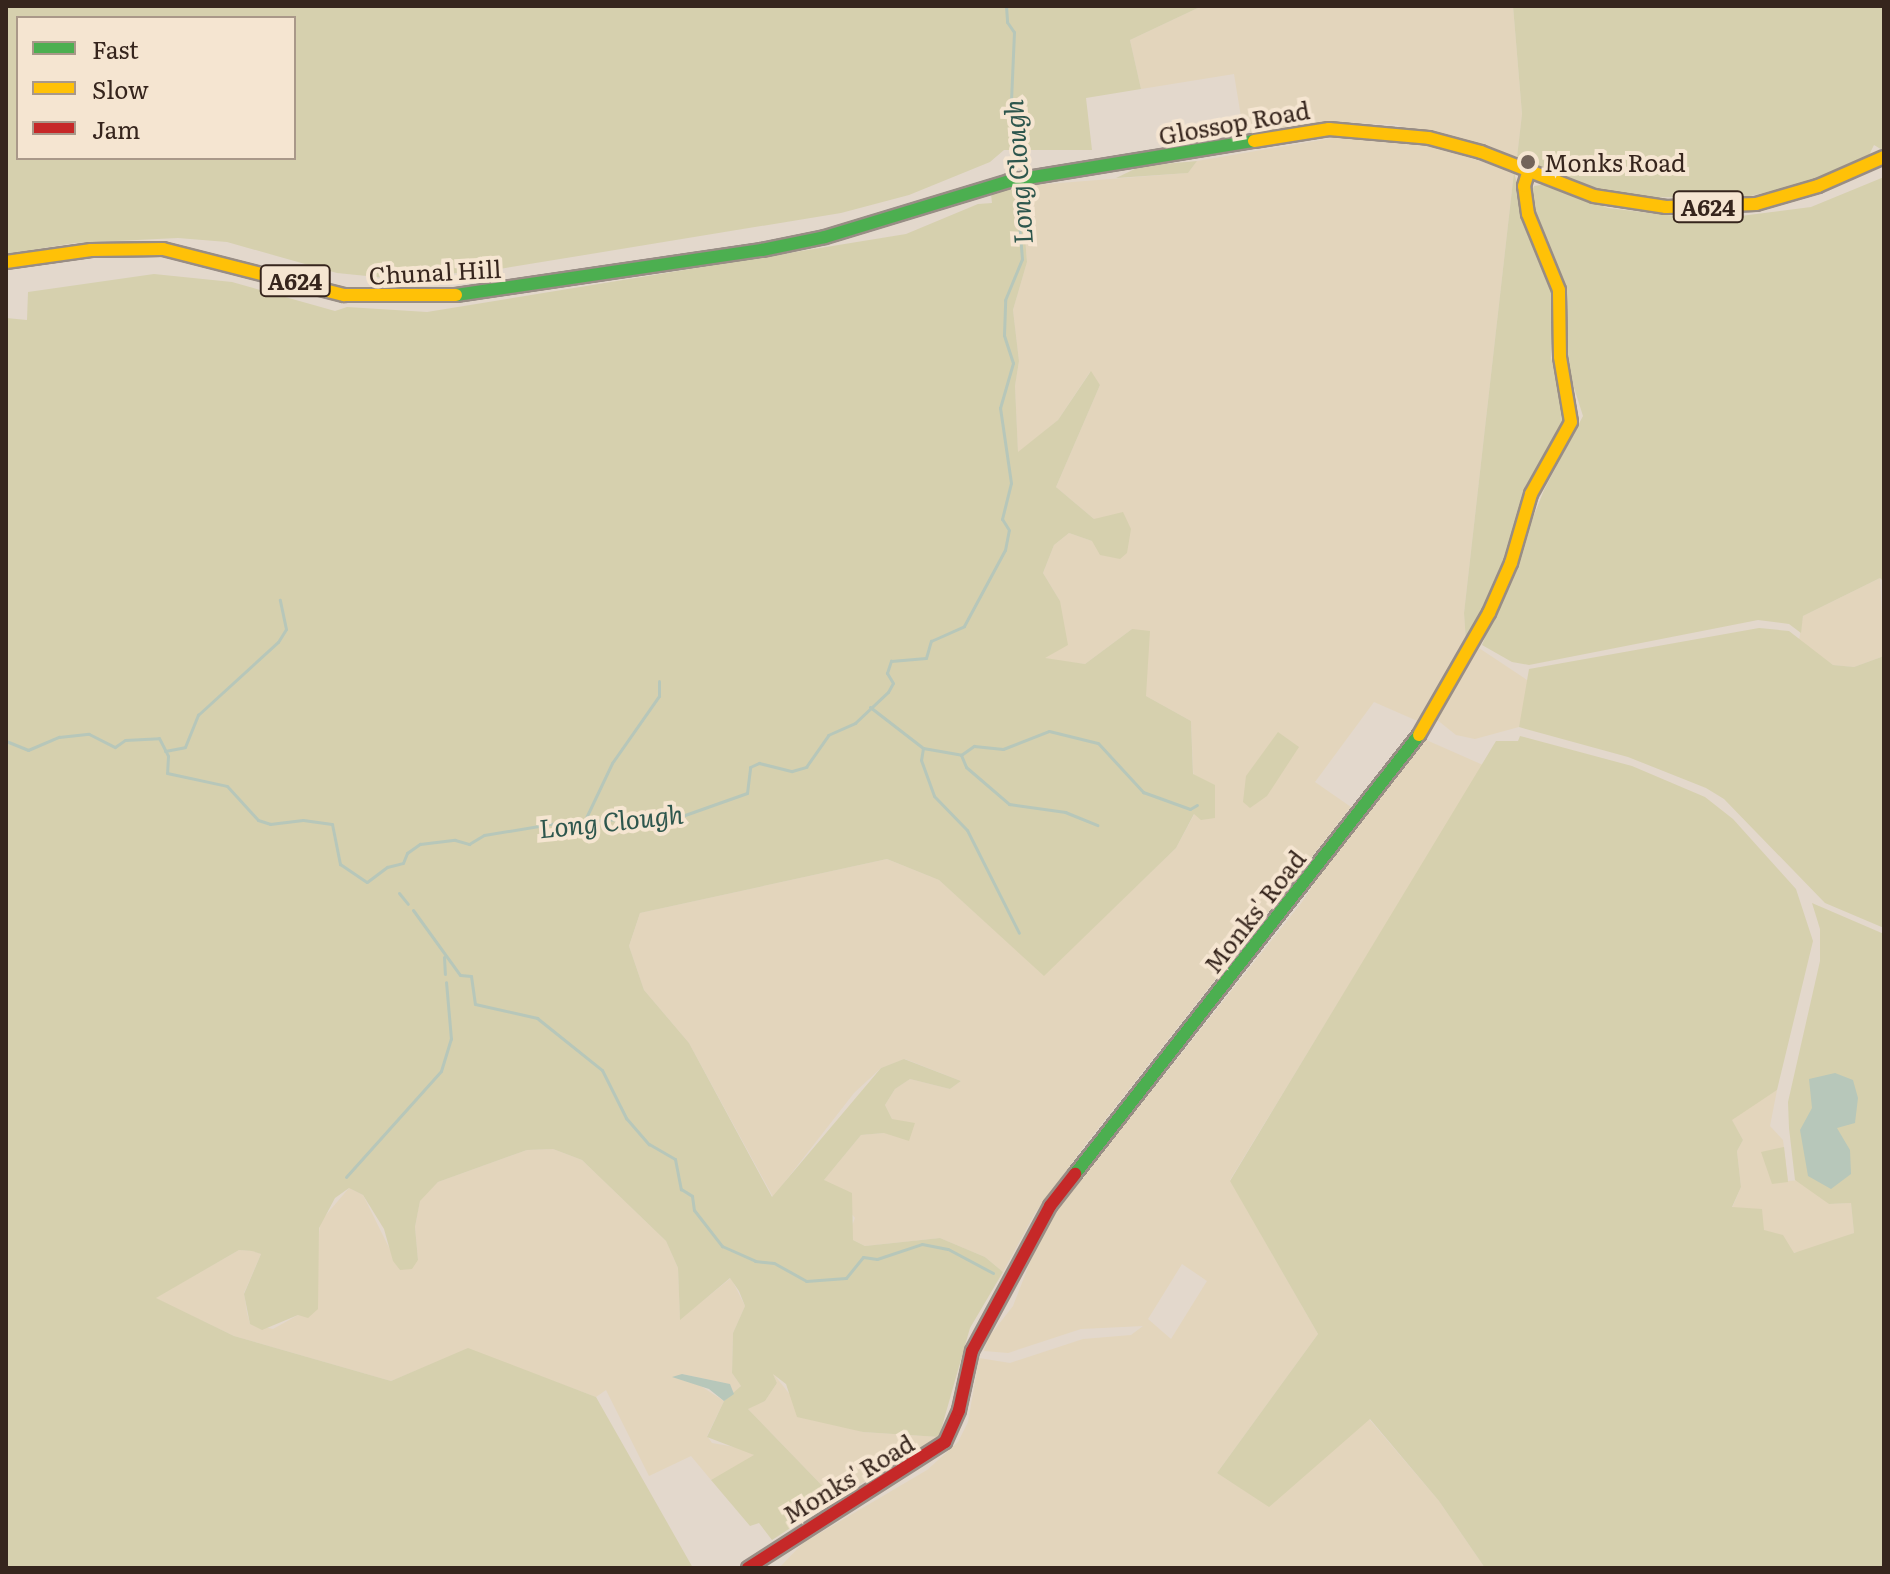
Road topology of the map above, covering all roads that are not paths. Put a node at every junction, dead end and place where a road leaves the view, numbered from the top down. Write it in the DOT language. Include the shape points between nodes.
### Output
graph roads {
  1 [pos="1884,157"];
  2 [pos="1529,170"];
  3 [pos="6,262"];
  4 [pos="585,278"];
  5 [pos="748,1568"];
  1 -- 2 [label="main road, Glossop Road / A624" via="1788,196 1711,207 1632,204 1594,196"];
  2 -- 4 [label="main road, Glossop Road / A624" via="1410,134 1320,130 1022,178 825,237"];
  2 -- 5 [label="main road, Monks' Road" via="1524,186 1528,214 1559,290 1560,357 1571,422 1531,494 1511,563 1489,613 1426,726 1050,1206 977,1339 945,1442"];
  3 -- 4 [label="main road, Chunal Hill / A624" via="91,250 163,249 344,295 392,300"];
}
